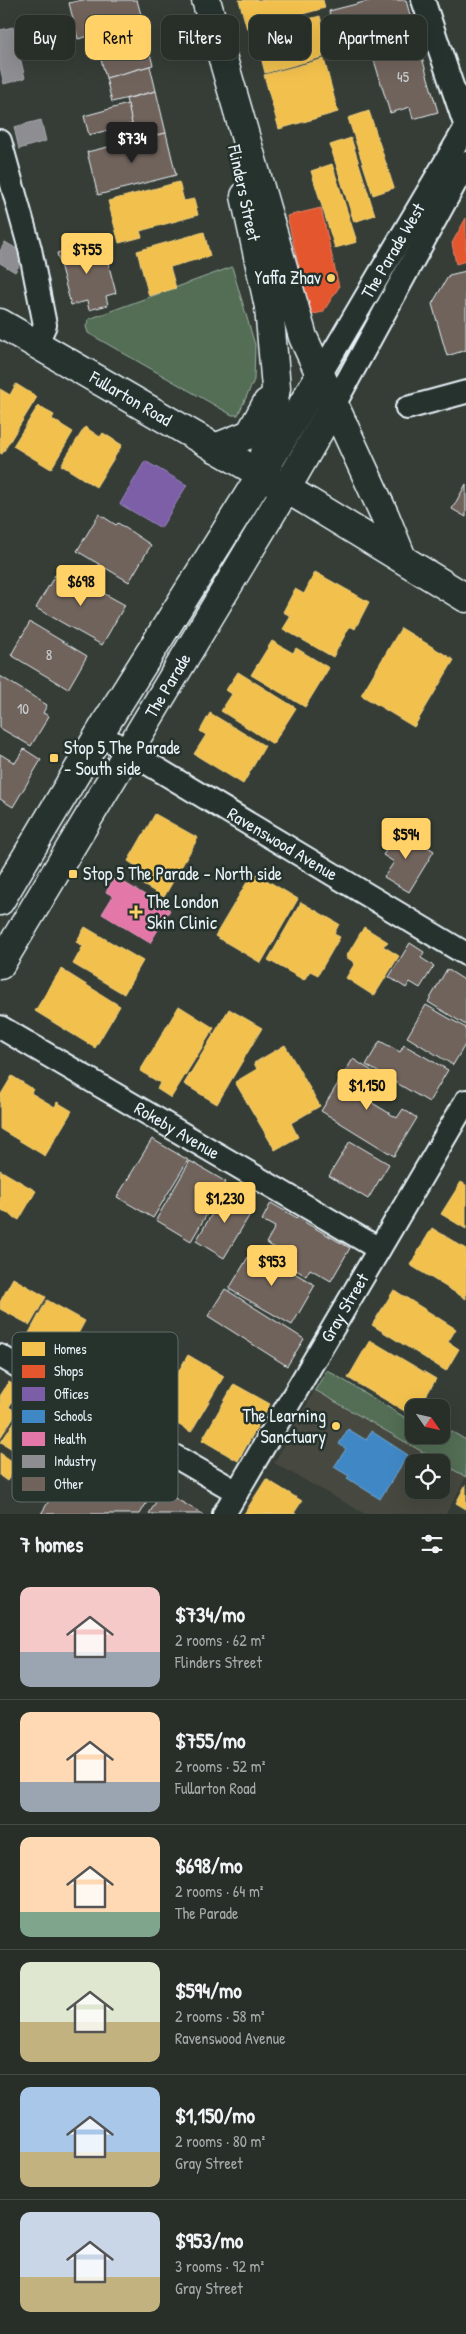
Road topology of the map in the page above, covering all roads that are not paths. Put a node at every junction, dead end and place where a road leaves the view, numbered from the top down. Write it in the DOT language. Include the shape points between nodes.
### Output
graph roads {
  1 [pos="202,0"];
  2 [pos="206,0"];
  3 [pos="423,0"];
  4 [pos="466,127"];
  5 [pos="0,141"];
  6 [pos="466,163"];
  7 [pos="0,322"];
  8 [pos="36,345"];
  9 [pos="320,375"];
  10 [pos="276,388"];
  11 [pos="466,392"];
  12 [pos="334,405"];
  13 [pos="408,408"];
  14 [pos="215,448"];
  15 [pos="261,475"];
  16 [pos="286,489"];
  17 [pos="402,558"];
  18 [pos="466,598"];
  19 [pos="100,734"];
  20 [pos="128,752"];
  21 [pos="0,901"];
  22 [pos="466,954"];
  23 [pos="0,965"];
  24 [pos="0,1027"];
  25 [pos="466,1101"];
  26 [pos="379,1249"];
  27 [pos="0,1356"];
  28 [pos="12,1363"];
  29 [pos="178,1458"];
  30 [pos="237,1492"];
  31 [pos="224,1514"];
  1 -- 10 [label="main road, Flinders Street" via="269,307"];
  2 -- 9 [label="main road, Flinders Street" via="303,337"];
  3 -- 4 [label="street"];
  4 -- 9 [label="street, The Parade West"];
  5 -- 8 [label="street" via="30,250 46,325"];
  6 -- 12 [label="street, The Parade West"];
  7 -- 8 [label="main road, Fullarton Road"];
  8 -- 14 [label="main road, Fullarton Road"];
  9 -- 12 [label="main road, Flinders Street"];
  9 -- 15 [label="main road, The Parade"];
  10 -- 14 [label="main road" via="250,434"];
  10 -- 15 [label="main road, Flinders Street"];
  11 -- 13 [label="street"];
  12 -- 16 [label="main road, The Parade"];
  12 -- 17 [label="main road, Flinders Street"];
  14 -- 15 [label="main road, Fullarton Road"];
  15 -- 16 [label="main road, Fullarton Road"];
  15 -- 19 [label="main road, The Parade"];
  16 -- 17 [label="main road"];
  16 -- 20 [label="main road, The Parade"];
  17 -- 18 [label="main road"];
  19 -- 20 [label="street, Ravenswood Avenue"];
  19 -- 21 [label="main road, The Parade"];
  20 -- 22 [label="street, Ravenswood Avenue"];
  20 -- 23 [label="main road, The Parade"];
  24 -- 26 [label="street, Rokeby Avenue"];
  25 -- 26 [label="street, Gray Street"];
  26 -- 30 [label="street, Gray Street"];
  27 -- 28 [label="street"];
  29 -- 30 [label="street"];
  30 -- 31 [label="street, Gray Street"];
}
